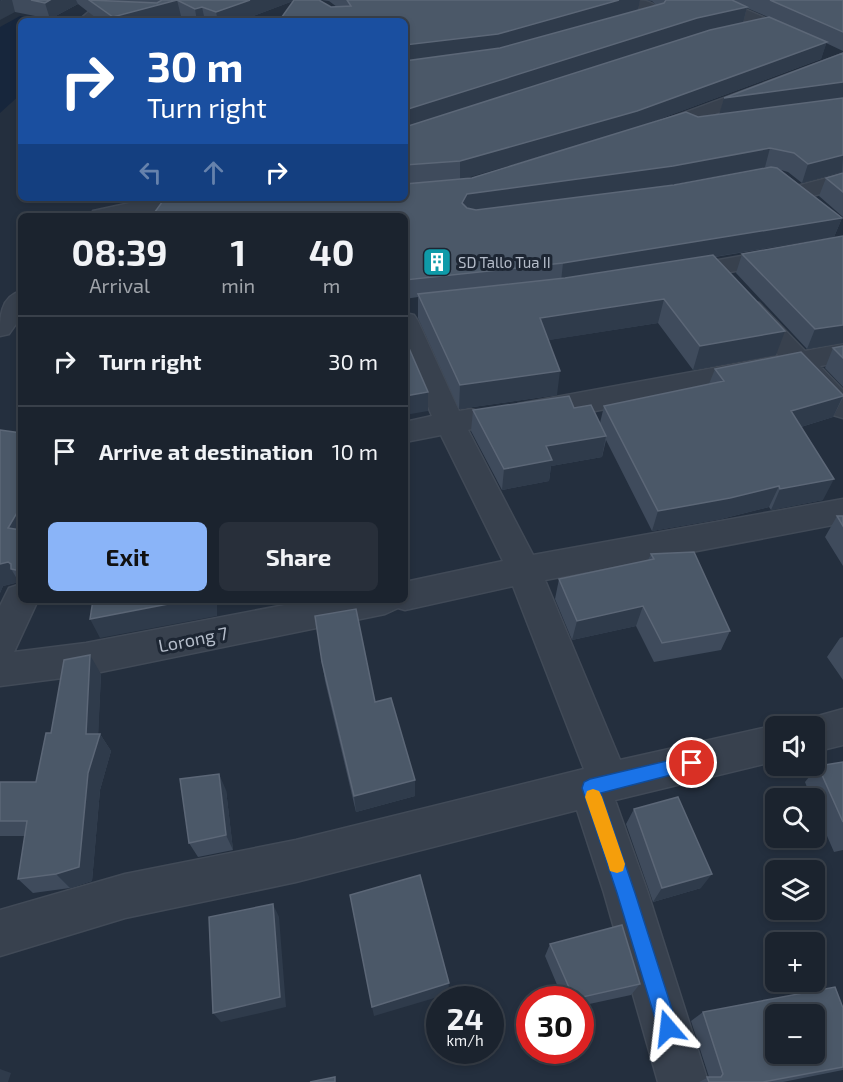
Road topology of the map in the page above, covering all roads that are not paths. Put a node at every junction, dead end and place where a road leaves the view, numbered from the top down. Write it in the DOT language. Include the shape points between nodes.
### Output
graph roads {
  1 [pos="87,0"];
  2 [pos="637,0"];
  3 [pos="710,0"];
  4 [pos="92,18"];
  5 [pos="768,25"];
  6 [pos="604,27"];
  7 [pos="732,33"];
  8 [pos="843,59"];
  9 [pos="729,123"];
  10 [pos="671,125"];
  11 [pos="633,137"];
  12 [pos="843,181"];
  13 [pos="815,208"];
  14 [pos="115,213"];
  15 [pos="221,213"];
  16 [pos="840,233"];
  17 [pos="18,303"];
  18 [pos="412,312"];
  19 [pos="0,328"];
  20 [pos="843,353"];
  21 [pos="798,361"];
  22 [pos="843,408"];
  23 [pos="449,422"];
  24 [pos="408,431"];
  25 [pos="843,511"];
  26 [pos="524,570"];
  27 [pos="408,595"];
  28 [pos="18,603"];
  29 [pos="370,603"];
  30 [pos="0,644"];
  31 [pos="0,670"];
  32 [pos="843,728"];
  33 [pos="825,732"];
  34 [pos="765,746"];
  35 [pos="600,785"];
  36 [pos="0,933"];
  37 [pos="683,1082"];
  1 -- 4 [label="street" via="109,9"];
  2 -- 6 [label="street" via="654,13"];
  3 -- 5 [label="street"];
  5 -- 7 [label="street"];
  5 -- 8 [label="street"];
  8 -- 10 [label="street"];
  9 -- 10 [label="street"];
  10 -- 11 [label="street"];
  12 -- 13 [label="street" via="788,186"];
  14 -- 15 [label="street" via="144,207"];
  16 -- 21 [label="street" via="717,279"];
  17 -- 19 [label="street"];
  18 -- 23 [label="street"];
  20 -- 21 [label="street"];
  21 -- 22 [label="street"];
  21 -- 23 [label="street" via="590,402"];
  23 -- 24 [label="street"];
  23 -- 26 [label="street"];
  25 -- 26 [label="street"];
  26 -- 27 [label="street"];
  26 -- 35 [label="street"];
  28 -- 30 [label="street"];
  29 -- 31 [label="street, Lorong 7" via="87,659"];
  32 -- 33 [label="street"];
  34 -- 35 [label="street"];
  35 -- 36 [label="street" via="296,861 125,896"];
  35 -- 37 [label="street" via="630,904"];
}
